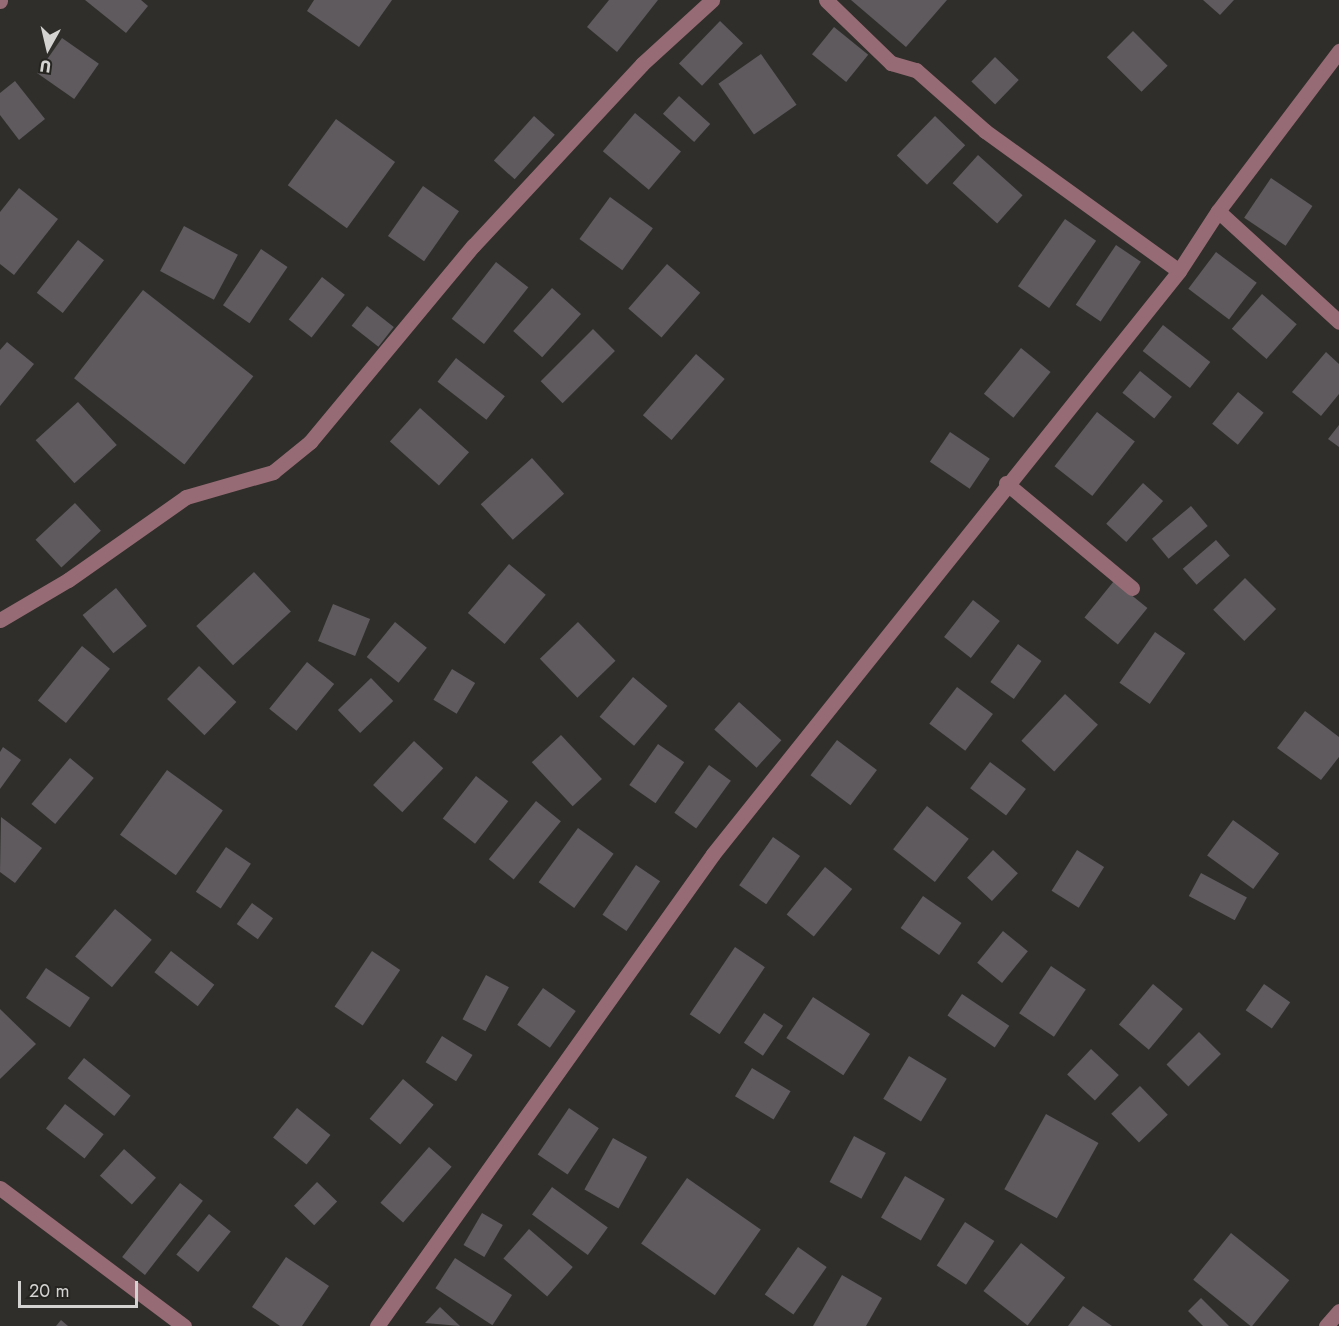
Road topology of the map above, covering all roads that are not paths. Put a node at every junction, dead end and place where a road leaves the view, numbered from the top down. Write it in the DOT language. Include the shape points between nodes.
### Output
graph roads {
  1 [pos="712,0"];
  2 [pos="826,0"];
  3 [pos="1339,51"];
  4 [pos="1218,211"];
  5 [pos="1179,270"];
  6 [pos="1339,322"];
  7 [pos="1006,483"];
  8 [pos="1132,588"];
  9 [pos="0,620"];
  10 [pos="0,1188"];
  11 [pos="1339,1311"];
  12 [pos="184,1326"];
  13 [pos="377,1326"];
  14 [pos="1326,1326"];
  1 -- 9 [label="street" via="642,64 473,246 310,442 273,472 186,497 68,580"];
  2 -- 5 [label="street" via="891,63 916,70 985,131"];
  3 -- 4 [label="street"];
  4 -- 5 [label="street"];
  4 -- 6 [label="street"];
  5 -- 7 [label="street"];
  7 -- 8 [label="street"];
  7 -- 13 [label="street" via="713,854"];
  10 -- 12 [label="street"];
  11 -- 14 [label="street"];
}
